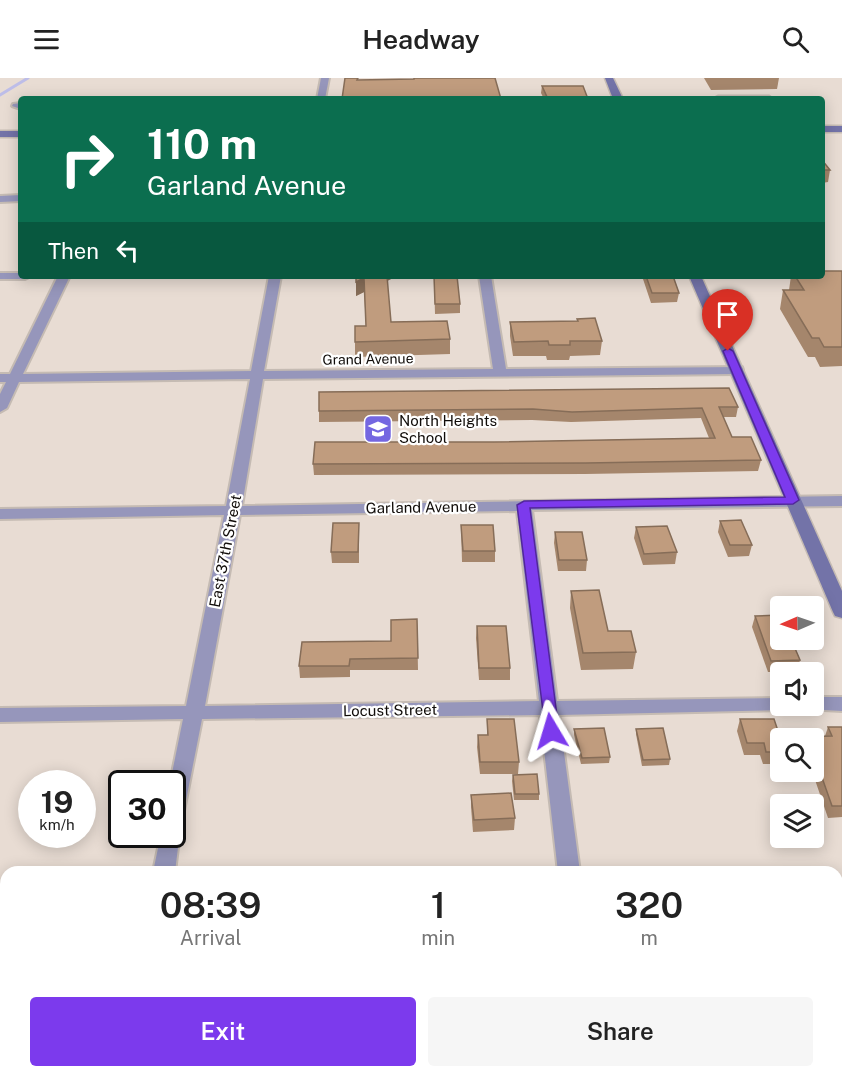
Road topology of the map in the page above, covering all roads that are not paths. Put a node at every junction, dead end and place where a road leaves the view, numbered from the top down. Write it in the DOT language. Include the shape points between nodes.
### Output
graph roads {
  1 [pos="325,78"];
  2 [pos="609,78"];
  3 [pos="322,96"];
  4 [pos="617,96"];
  5 [pos="825,129"];
  6 [pos="842,129"];
  7 [pos="18,134"];
  8 [pos="0,135"];
  9 [pos="18,198"];
  10 [pos="0,199"];
  11 [pos="0,276"];
  12 [pos="18,276"];
  13 [pos="63,279"];
  14 [pos="273,279"];
  15 [pos="485,279"];
  16 [pos="696,279"];
  17 [pos="736,370"];
  18 [pos="500,373"];
  19 [pos="256,375"];
  20 [pos="0,378"];
  21 [pos="14,378"];
  22 [pos="0,408"];
  23 [pos="793,500"];
  24 [pos="842,501"];
  25 [pos="524,505"];
  26 [pos="233,511"];
  27 [pos="0,514"];
  28 [pos="842,612"];
  29 [pos="824,704"];
  30 [pos="842,704"];
  31 [pos="770,705"];
  32 [pos="548,708"];
  33 [pos="193,713"];
  34 [pos="0,715"];
  35 [pos="182,770"];
  36 [pos="168,848"];
  37 [pos="165,866"];
  38 [pos="568,866"];
  1 -- 3 [label="street"];
  2 -- 4 [label="street"];
  5 -- 6 [label="street"];
  7 -- 8 [label="street"];
  9 -- 10 [label="street"];
  11 -- 12 [label="street"];
  13 -- 21 [label="street"];
  14 -- 19 [label="street, East 37th Street"];
  15 -- 18 [label="street"];
  16 -- 17 [label="street"];
  17 -- 18 [label="street, Grand Avenue"];
  17 -- 23 [label="street"];
  18 -- 19 [label="street, Grand Avenue"];
  19 -- 21 [label="street, Grand Avenue"];
  19 -- 26 [label="street, East 37th Street"];
  20 -- 21 [label="street, Grand Avenue"];
  21 -- 22 [label="street"];
  23 -- 24 [label="street, Garland Avenue"];
  23 -- 25 [label="street, Garland Avenue"];
  23 -- 28 [label="street"];
  25 -- 26 [label="street, Garland Avenue"];
  25 -- 32 [label="street"];
  26 -- 27 [label="street, Garland Avenue"];
  26 -- 33 [label="street, East 37th Street"];
  29 -- 30 [label="street"];
  31 -- 32 [label="street, Locust Street"];
  32 -- 33 [label="street, Locust Street"];
  32 -- 38 [label="street"];
  33 -- 34 [label="street, Locust Street"];
  33 -- 35 [label="street, East 37th Street"];
  36 -- 37 [label="street"];
}
